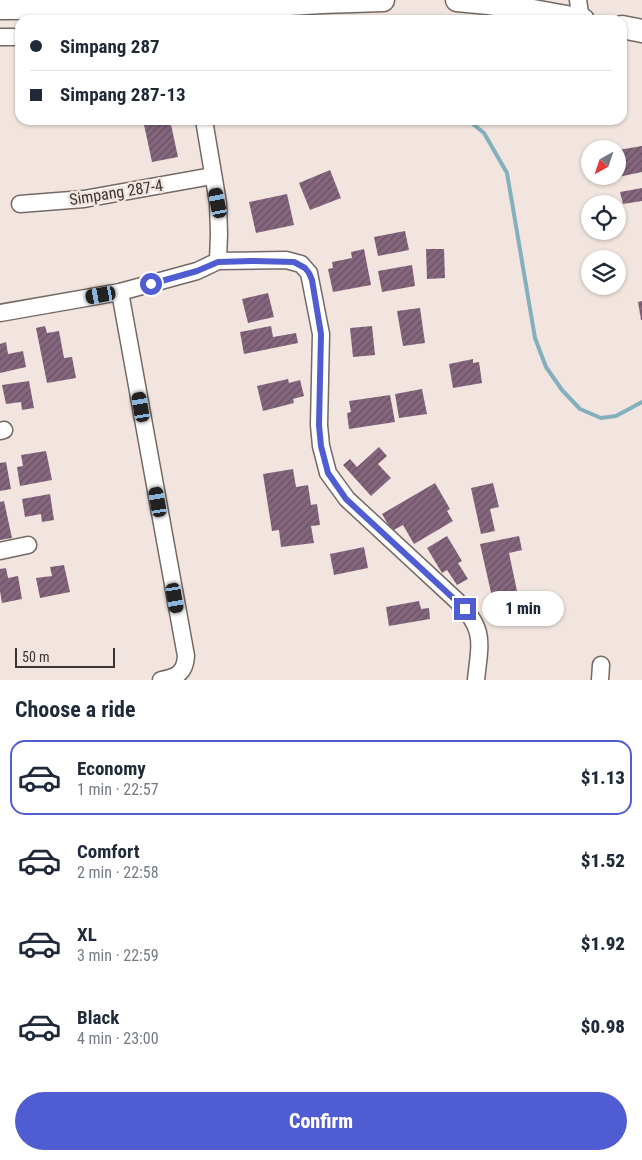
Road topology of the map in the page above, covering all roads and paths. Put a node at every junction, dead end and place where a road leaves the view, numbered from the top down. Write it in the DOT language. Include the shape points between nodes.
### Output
graph roads {
  1 [pos="383,0"];
  2 [pos="457,0"];
  3 [pos="578,0"];
  4 [pos="146,3"];
  5 [pos="260,3"];
  6 [pos="0,8"];
  7 [pos="190,14"];
  8 [pos="554,15"];
  9 [pos="581,15"];
  10 [pos="627,28"];
  11 [pos="642,31"];
  12 [pos="0,37"];
  13 [pos="15,37"];
  14 [pos="205,125"];
  15 [pos="212,176"];
  16 [pos="20,204"];
  17 [pos="218,262"];
  18 [pos="120,292"];
  19 [pos="0,313"];
  20 [pos="28,545"];
  21 [pos="0,551"];
  22 [pos="161,680"];
  23 [pos="476,680"];
  1 -- 5 [label="main road"];
  2 -- 8 [label="main road"];
  3 -- 9 [label="street"];
  4 -- 6 [label="main road"];
  4 -- 7 [label="main road"];
  5 -- 7 [label="main road"];
  10 -- 11 [label="main road"];
  12 -- 13 [label="street"];
  14 -- 15 [label="street"];
  15 -- 16 [label="street, Simpang 287-4" via="84,199"];
  15 -- 17 [label="street" via="218,203"];
  17 -- 18 [label="street"];
  17 -- 23 [label="street" via="286,260 301,264 309,273 321,334 319,425 328,473 346,499 471,617 478,628 480,640"];
  18 -- 19 [label="street"];
  18 -- 22 [label="street" via="186,656 179,674"];
  20 -- 21 [label="street"];
}
